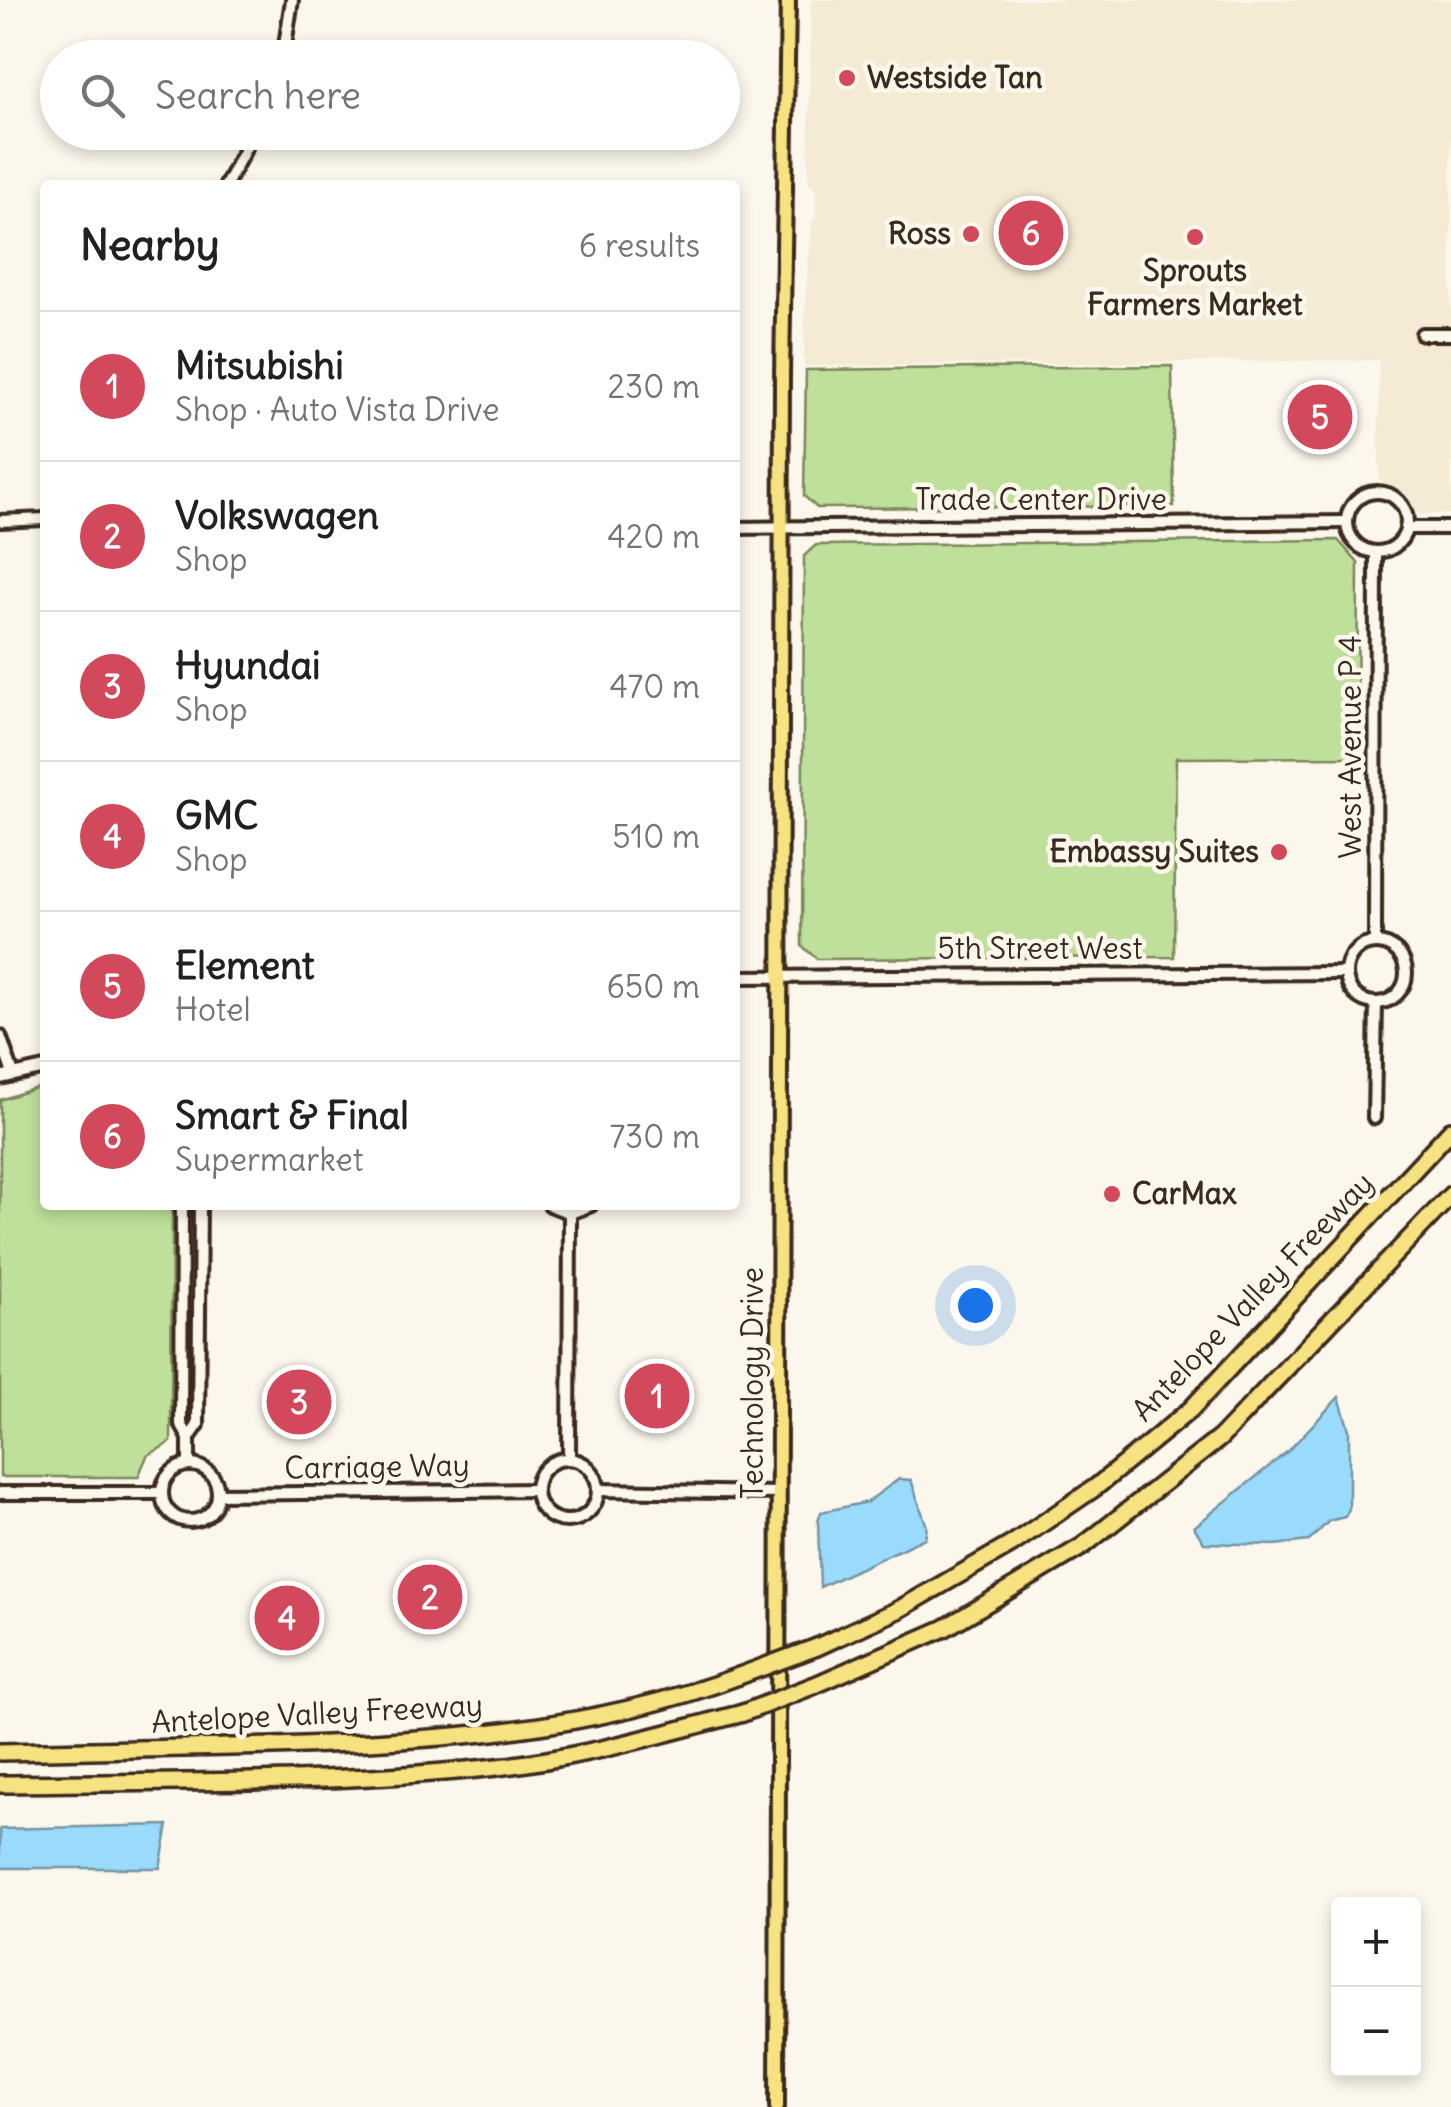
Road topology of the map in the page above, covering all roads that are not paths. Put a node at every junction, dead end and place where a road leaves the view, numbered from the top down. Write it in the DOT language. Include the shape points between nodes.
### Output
graph roads {
  1 [pos="292,0"];
  2 [pos="788,0"];
  3 [pos="286,40"];
  4 [pos="244,150"];
  5 [pos="229,180"];
  6 [pos="1422,334"];
  7 [pos="1451,334"];
  8 [pos="40,519"];
  9 [pos="0,521"];
  10 [pos="1347,522"];
  11 [pos="781,527"];
  12 [pos="740,528"];
  13 [pos="1406,528"];
  14 [pos="1451,528"];
  15 [pos="1376,552"];
  16 [pos="1375,942"];
  17 [pos="1345,973"];
  18 [pos="740,977"];
  19 [pos="780,977"];
  20 [pos="1376,1003"];
  21 [pos="0,1036"];
  22 [pos="40,1069"];
  23 [pos="12,1074"];
  24 [pos="0,1078"];
  25 [pos="1374,1118"];
  26 [pos="1451,1130"];
  27 [pos="1451,1195"];
  28 [pos="182,1210"];
  29 [pos="200,1210"];
  30 [pos="562,1210"];
  31 [pos="578,1210"];
  32 [pos="570,1213"];
  33 [pos="189,1438"];
  34 [pos="569,1457"];
  35 [pos="189,1465"];
  36 [pos="535,1490"];
  37 [pos="599,1490"];
  38 [pos="0,1493"];
  39 [pos="777,1493"];
  40 [pos="162,1494"];
  41 [pos="219,1494"];
  42 [pos="0,1752"];
  43 [pos="0,1784"];
  44 [pos="777,2107"];
  1 -- 3 [label="street"];
  2 -- 11 [label="main road, Technology Drive"];
  4 -- 5 [label="street"];
  6 -- 7 [label="street"];
  8 -- 9 [label="street"];
  10 -- 11 [label="street, Trade Center Drive"];
  10 -- 13 [label="street" via="1361,496 1381,492 1404,509"];
  10 -- 15 [label="street" via="1354,542"];
  11 -- 12 [label="street, Trade Center Drive"];
  11 -- 19 [label="main road, Technology Drive"];
  13 -- 14 [label="street"];
  13 -- 15 [label="street" via="1395,546"];
  15 -- 16 [label="street, West Avenue P 4"];
  16 -- 17 [label="street" via="1352,953"];
  16 -- 20 [label="street" via="1401,956 1406,976 1396,996"];
  17 -- 19 [label="street, 5th Street West"];
  17 -- 20 [label="street" via="1358,998"];
  18 -- 19 [label="street, 5th Street West"];
  19 -- 39 [label="main road, Technology Drive"];
  20 -- 25 [label="street"];
  21 -- 23 [label="street"];
  22 -- 23 [label="street"];
  23 -- 24 [label="street"];
  26 -- 42 [label="highway, Antelope Valley Freeway, bridge" via="1192,1409 1012,1544 818,1646 674,1698 511,1732 411,1742"];
  27 -- 43 [label="highway, Antelope Valley Freeway, bridge" via="1220,1438 1082,1546 946,1628 815,1685 743,1713 577,1755 498,1767 366,1778"];
  28 -- 33 [label="street" via="180,1424"];
  29 -- 33 [label="street" via="198,1426"];
  30 -- 32 [label="street"];
  31 -- 32 [label="street"];
  32 -- 34 [label="street"];
  33 -- 35 [label="street"];
  34 -- 36 [label="street" via="547,1467"];
  34 -- 37 [label="street" via="594,1472"];
  35 -- 40 [label="street" via="172,1471"];
  35 -- 41 [label="street" via="211,1474"];
  36 -- 37 [label="street" via="545,1512 567,1521 584,1516"];
  36 -- 41 [label="street, Carriage Way"];
  37 -- 39 [label="street"];
  38 -- 40 [label="street"];
  39 -- 44 [label="main road, Technology Drive"];
  40 -- 41 [label="street" via="171,1514 195,1521 209,1514"];
}
